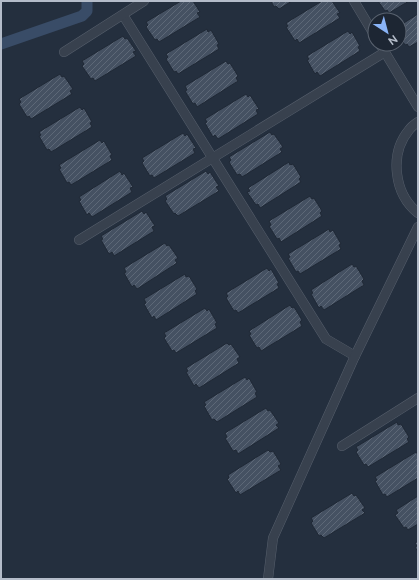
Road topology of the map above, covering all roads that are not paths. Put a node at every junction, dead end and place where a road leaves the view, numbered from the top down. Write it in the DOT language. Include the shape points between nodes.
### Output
graph roads {
  1 [pos="144,1"];
  2 [pos="354,1"];
  3 [pos="123,14"];
  4 [pos="367,23"];
  5 [pos="64,52"];
  6 [pos="385,52"];
  7 [pos="418,107"];
  8 [pos="418,122"];
  9 [pos="212,158"];
  10 [pos="418,213"];
  11 [pos="418,227"];
  12 [pos="79,240"];
  13 [pos="355,356"];
  14 [pos="418,398"];
  15 [pos="342,446"];
  16 [pos="268,579"];
  1 -- 3 [label="street"];
  2 -- 4 [label="street"];
  3 -- 5 [label="street"];
  3 -- 9 [label="street"];
  6 -- 7 [label="street"];
  6 -- 9 [label="street"];
  8 -- 10 [label="street" via="408,131 399,149 396,170 400,190"];
  9 -- 12 [label="street"];
  9 -- 13 [label="street" via="326,339"];
  11 -- 13 [label="street"];
  13 -- 16 [label="street" via="272,538"];
  14 -- 15 [label="street"];
}
